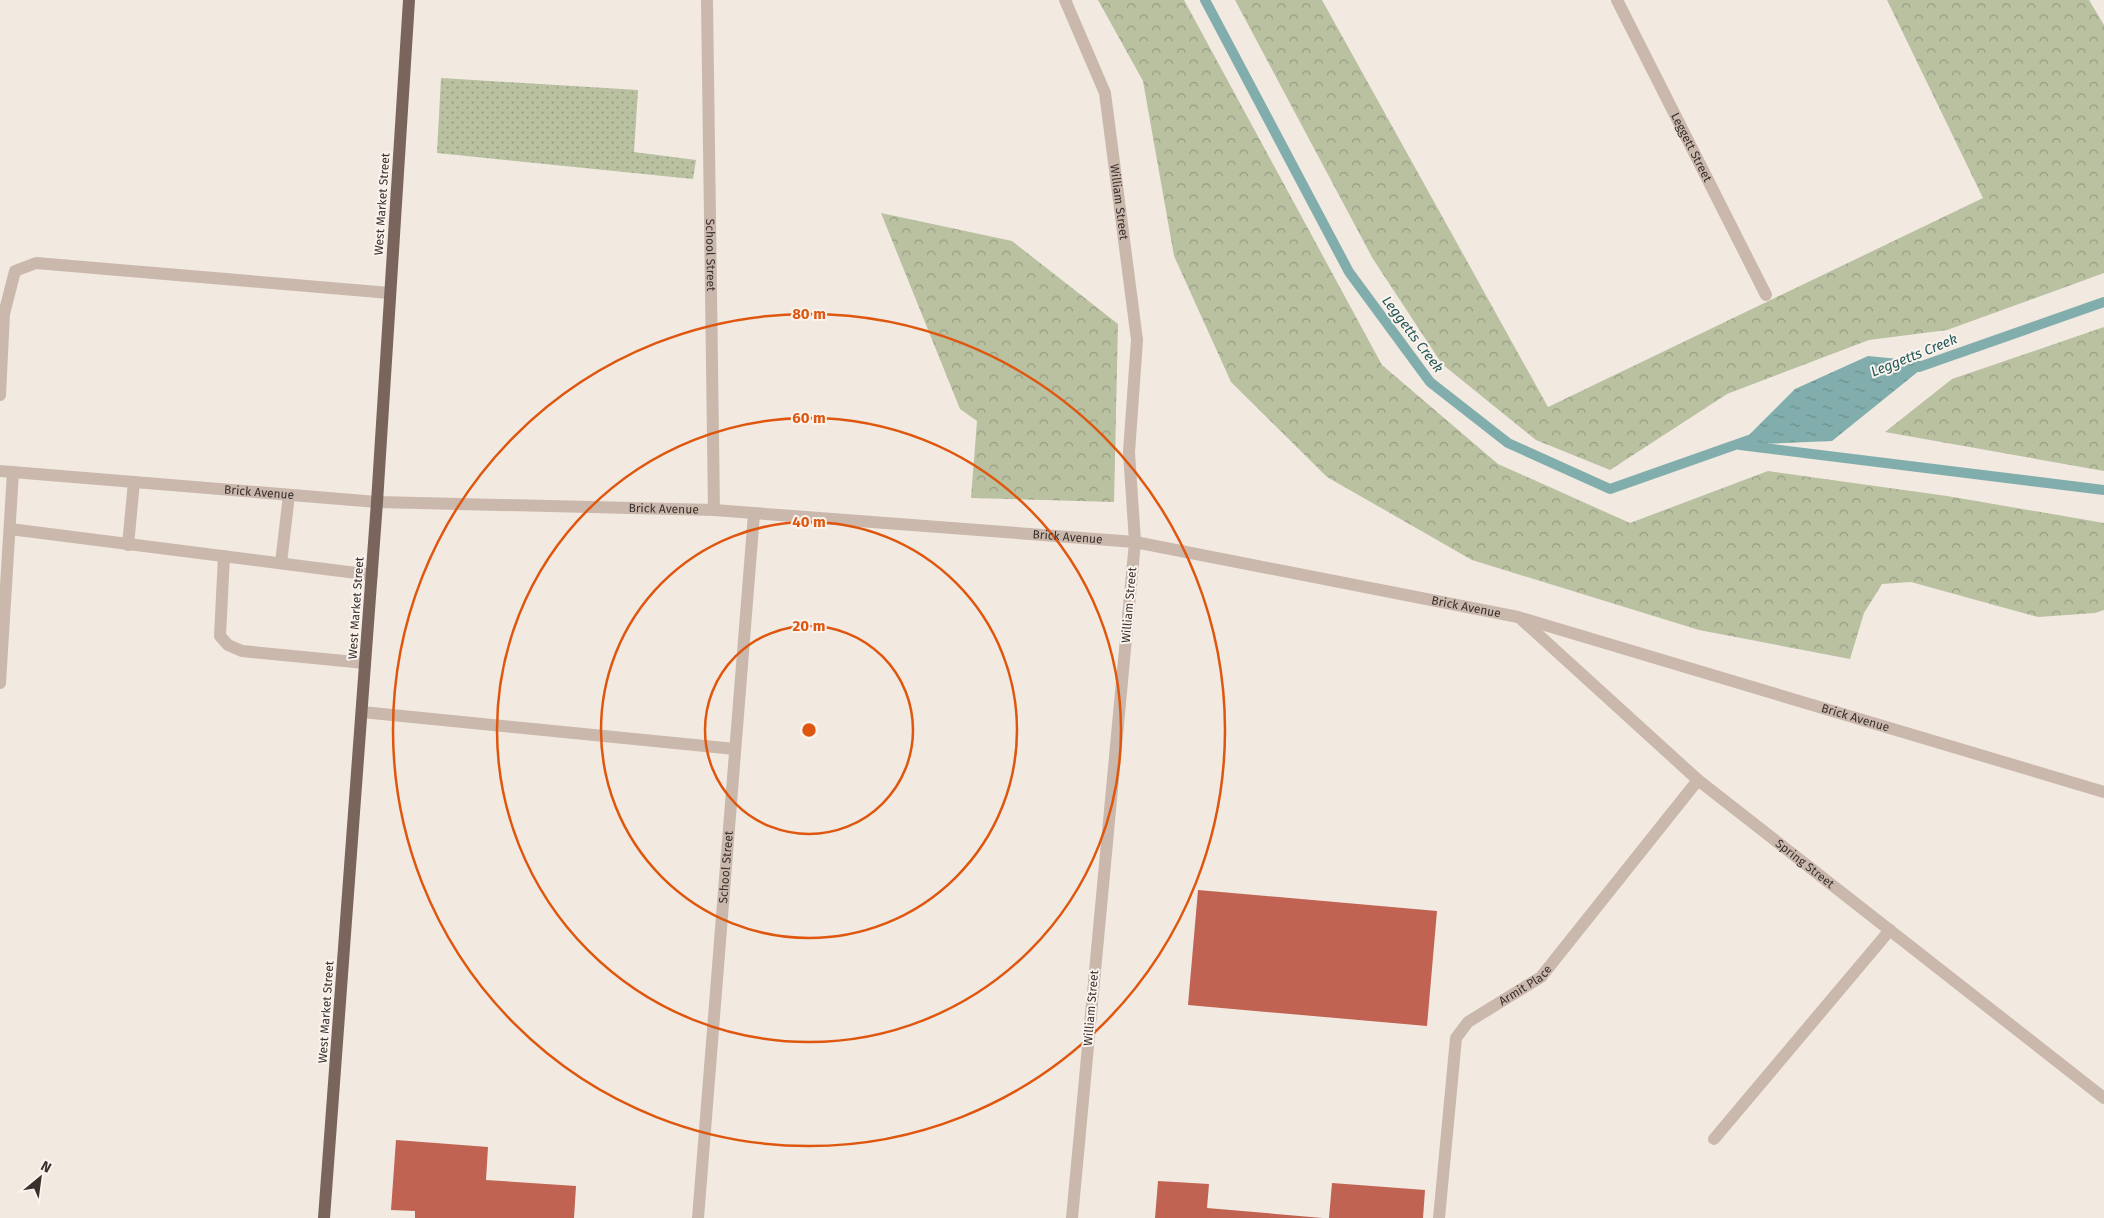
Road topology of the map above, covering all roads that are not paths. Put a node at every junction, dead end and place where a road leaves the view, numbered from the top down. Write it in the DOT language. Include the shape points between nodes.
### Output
graph roads {
  1 [pos="409,0"];
  2 [pos="707,0"];
  3 [pos="1065,0"];
  4 [pos="1617,0"];
  5 [pos="390,293"];
  6 [pos="1766,295"];
  7 [pos="0,395"];
  8 [pos="0,471"];
  9 [pos="14,472"];
  10 [pos="134,482"];
  11 [pos="289,495"];
  12 [pos="377,502"];
  13 [pos="714,510"];
  14 [pos="754,514"];
  15 [pos="10,529"];
  16 [pos="1135,542"];
  17 [pos="128,544"];
  18 [pos="224,556"];
  19 [pos="281,563"];
  20 [pos="372,575"];
  21 [pos="1518,617"];
  22 [pos="365,663"];
  23 [pos="0,682"];
  24 [pos="362,712"];
  25 [pos="735,749"];
  26 [pos="1698,780"];
  27 [pos="2104,792"];
  28 [pos="1890,930"];
  29 [pos="2104,1098"];
  30 [pos="1714,1139"];
  31 [pos="324,1218"];
  32 [pos="698,1218"];
  33 [pos="1072,1218"];
  34 [pos="1439,1218"];
  1 -- 5 [label="main road, West Market Street"];
  2 -- 13 [label="street, School Street"];
  3 -- 16 [label="street, William Street" via="1105,92 1138,340 1129,452"];
  4 -- 6 [label="street, Leggett Street"];
  5 -- 7 [label="street" via="36,263 15,271 4,314"];
  5 -- 12 [label="main road, West Market Street"];
  8 -- 9 [label="street, Brick Avenue"];
  9 -- 10 [label="street, Brick Avenue"];
  9 -- 15 [label="street"];
  10 -- 11 [label="street, Brick Avenue"];
  10 -- 17 [label="street"];
  11 -- 12 [label="street, Brick Avenue"];
  11 -- 19 [label="street"];
  12 -- 13 [label="street, Brick Avenue"];
  12 -- 20 [label="main road, West Market Street"];
  13 -- 14 [label="street, Brick Avenue"];
  14 -- 16 [label="street, Brick Avenue"];
  14 -- 25 [label="street, School Street"];
  15 -- 17 [label="street"];
  15 -- 23 [label="street"];
  16 -- 21 [label="street, Brick Avenue"];
  16 -- 33 [label="street, William Street"];
  17 -- 18 [label="street"];
  18 -- 19 [label="street"];
  18 -- 22 [label="street" via="220,636 228,645 242,651"];
  19 -- 20 [label="street"];
  20 -- 22 [label="main road, West Market Street"];
  21 -- 26 [label="street, Spring Street"];
  21 -- 27 [label="street, Brick Avenue"];
  22 -- 24 [label="main road, West Market Street"];
  24 -- 25 [label="street"];
  24 -- 31 [label="main road, West Market Street"];
  25 -- 32 [label="street, School Street"];
  26 -- 28 [label="street, Spring Street"];
  26 -- 34 [label="street, Armit Place" via="1541,976 1468,1022 1456,1038"];
  28 -- 29 [label="street, Spring Street"];
  28 -- 30 [label="street"];
}
